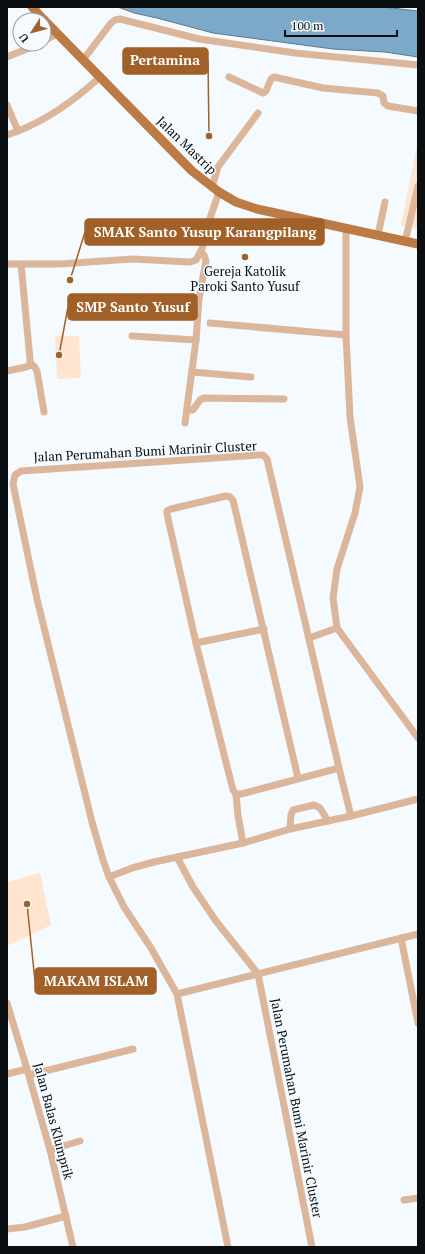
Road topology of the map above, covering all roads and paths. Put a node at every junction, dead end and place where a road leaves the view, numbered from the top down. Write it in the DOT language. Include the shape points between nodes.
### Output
graph roads {
  1 [pos="52,29"];
  2 [pos="57,34"];
  3 [pos="52,37"];
  4 [pos="19,52"];
  5 [pos="7,57"];
  6 [pos="83,60"];
  7 [pos="418,64"];
  8 [pos="229,76"];
  9 [pos="100,77"];
  10 [pos="7,105"];
  11 [pos="418,110"];
  12 [pos="258,113"];
  13 [pos="18,131"];
  14 [pos="7,135"];
  15 [pos="418,186"];
  16 [pos="212,187"];
  17 [pos="220,192"];
  18 [pos="385,202"];
  19 [pos="346,229"];
  20 [pos="378,236"];
  21 [pos="406,242"];
  22 [pos="418,244"];
  23 [pos="201,251"];
  24 [pos="7,264"];
  25 [pos="21,264"];
  26 [pos="210,324"];
  27 [pos="132,336"];
  28 [pos="346,336"];
  29 [pos="196,340"];
  30 [pos="32,365"];
  31 [pos="7,372"];
  32 [pos="192,372"];
  33 [pos="251,377"];
  34 [pos="284,399"];
  35 [pos="187,410"];
  36 [pos="44,412"];
  37 [pos="186,424"];
  38 [pos="337,628"];
  39 [pos="264,629"];
  40 [pos="309,638"];
  41 [pos="196,643"];
  42 [pos="418,738"];
  43 [pos="339,768"];
  44 [pos="298,778"];
  45 [pos="236,794"];
  46 [pos="418,799"];
  47 [pos="352,816"];
  48 [pos="328,821"];
  49 [pos="290,829"];
  50 [pos="243,843"];
  51 [pos="177,857"];
  52 [pos="109,877"];
  53 [pos="418,934"];
  54 [pos="401,938"];
  55 [pos="258,974"];
  56 [pos="414,987"];
  57 [pos="178,994"];
  58 [pos="7,1003"];
  59 [pos="418,1023"];
  60 [pos="133,1049"];
  61 [pos="28,1072"];
  62 [pos="7,1074"];
  63 [pos="80,1141"];
  64 [pos="50,1150"];
  65 [pos="418,1198"];
  66 [pos="404,1200"];
  67 [pos="66,1216"];
  68 [pos="7,1229"];
  69 [pos="73,1247"];
  70 [pos="228,1247"];
  71 [pos="312,1247"];
  1 -- 2 [label="main road, Jalan Mastrip"];
  2 -- 3 [label="street"];
  2 -- 6 [label="main road, Jalan Mastrip"];
  4 -- 5 [label="street"];
  6 -- 7 [label="street" via="111,22 120,20 198,39 295,53"];
  6 -- 9 [label="main road, Jalan Mastrip"];
  8 -- 11 [label="street" via="263,93 274,77 323,88 378,93 383,96 384,103 388,106"];
  9 -- 13 [label="street" via="68,104 37,124"];
  9 -- 16 [label="main road, Jalan Mastrip" via="192,171"];
  10 -- 13 [label="street"];
  12 -- 16 [label="street" via="218,167"];
  13 -- 14 [label="street"];
  15 -- 21 [label="street"];
  16 -- 17 [label="main road, Jalan Mastrip"];
  17 -- 19 [label="main road, Jalan Mastrip" via="236,202 257,209"];
  17 -- 23 [label="street"];
  18 -- 20 [label="street"];
  19 -- 20 [label="main road, Jalan Mastrip"];
  19 -- 28 [label="street"];
  20 -- 21 [label="main road, Jalan Mastrip"];
  21 -- 22 [label="main road, Jalan Mastrip"];
  23 -- 25 [label="street" via="196,260 190,262 132,259"];
  23 -- 29 [label="street" via="206,261 199,299"];
  24 -- 25 [label="street"];
  25 -- 30 [label="street"];
  26 -- 28 [label="street"];
  27 -- 29 [label="street"];
  28 -- 38 [label="street" via="350,417 360,487 355,513 337,569 333,598"];
  29 -- 32 [label="street"];
  30 -- 31 [label="street"];
  30 -- 36 [label="street" via="37,371"];
  32 -- 33 [label="street"];
  32 -- 35 [label="street"];
  34 -- 35 [label="street" via="204,398 193,410"];
  35 -- 37 [label="street"];
  38 -- 40 [label="street"];
  38 -- 42 [label="street"];
  39 -- 41 [label="street"];
  39 -- 41 [label="street" via="233,500 226,496 167,511"];
  39 -- 44 [label="street"];
  40 -- 43 [label="street, Jalan Perumahan Bumi Marinir Cluster"];
  40 -- 52 [label="street, Jalan Perumahan Bumi Marinir Cluster" via="268,459 263,455 21,470 15,475 13,484 37,598 92,822"];
  41 -- 45 [label="street"];
  43 -- 44 [label="street"];
  43 -- 47 [label="street, Jalan Perumahan Bumi Marinir Cluster"];
  44 -- 45 [label="street"];
  45 -- 50 [label="street"];
  46 -- 47 [label="street"];
  47 -- 48 [label="street"];
  48 -- 49 [label="street"];
  48 -- 49 [label="street" via="320,808 314,805 294,810"];
  49 -- 50 [label="street"];
  50 -- 51 [label="street"];
  51 -- 52 [label="street" via="132,868"];
  51 -- 55 [label="street, Jalan Perumahan Bumi Marinir Cluster" via="216,921"];
  52 -- 57 [label="street, Jalan Perumahan Bumi Marinir Cluster" via="124,907 152,948"];
  53 -- 54 [label="street"];
  54 -- 55 [label="street"];
  54 -- 56 [label="street"];
  55 -- 57 [label="street"];
  55 -- 71 [label="street, Jalan Perumahan Bumi Marinir Cluster"];
  56 -- 59 [label="street"];
  57 -- 70 [label="street, Jalan Perumahan Bumi Marinir Cluster"];
  58 -- 61 [label="street, Jalan Balas Klumprik"];
  60 -- 61 [label="street"];
  61 -- 62 [label="street"];
  61 -- 64 [label="street, Jalan Balas Klumprik"];
  63 -- 64 [label="street"];
  64 -- 67 [label="street, Jalan Balas Klumprik"];
  65 -- 66 [label="street"];
  67 -- 68 [label="street"];
  67 -- 69 [label="street, Jalan Balas Klumprik"];
}
